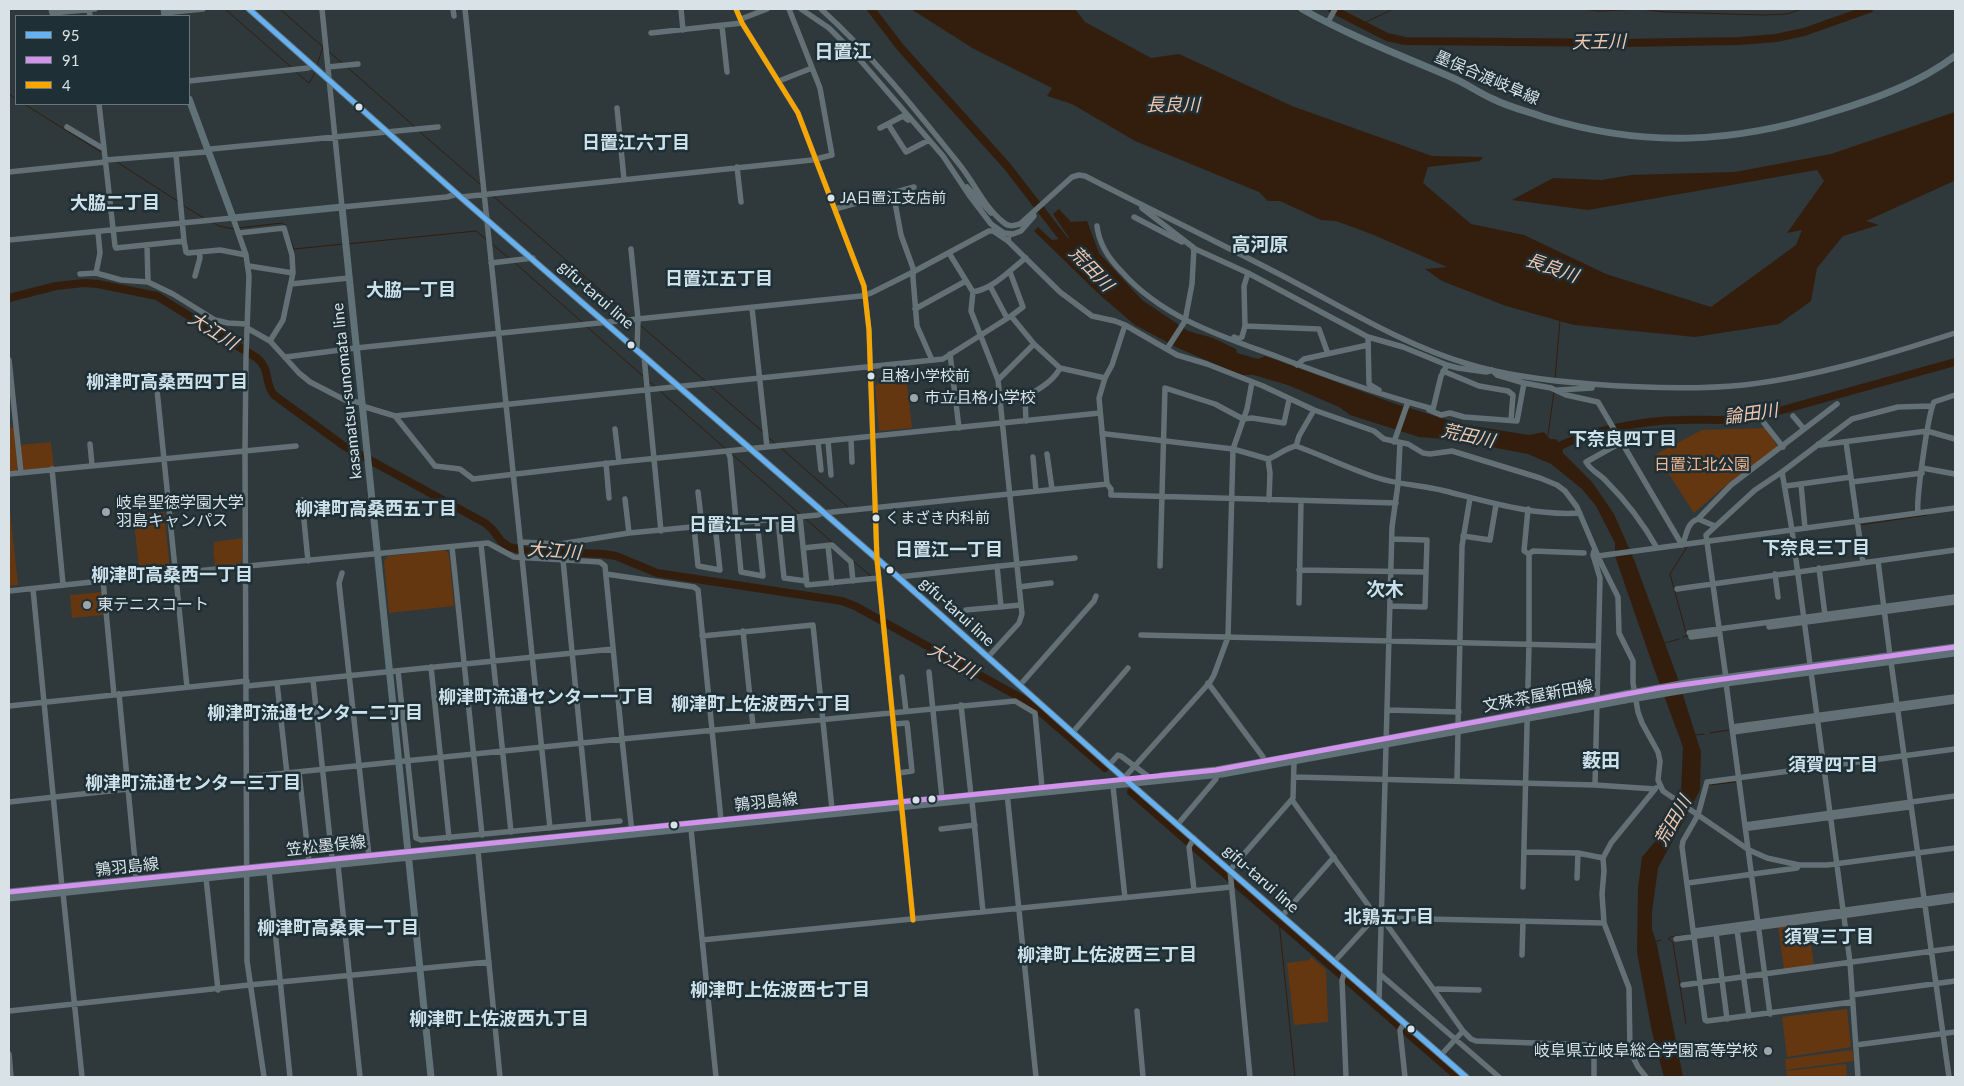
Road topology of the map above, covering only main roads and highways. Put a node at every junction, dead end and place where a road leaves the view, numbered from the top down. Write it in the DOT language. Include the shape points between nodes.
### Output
graph roads {
  1 [pos="249,9"];
  2 [pos="1302,9"];
  3 [pos="1955,56"];
  4 [pos="190,102"];
  5 [pos="1955,647"];
  6 [pos="1955,653"];
  7 [pos="1891,659"];
  8 [pos="1387,742"];
  9 [pos="1128,781"];
  10 [pos="1008,795"];
  11 [pos="972,798"];
  12 [pos="902,805"];
  13 [pos="632,832"];
  14 [pos="408,855"];
  15 [pos="247,872"];
  16 [pos="134,883"];
  17 [pos="63,890"];
  18 [pos="9,892"];
  19 [pos="9,898"];
  20 [pos="431,1077"];
  21 [pos="1466,1077"];
  1 -- 9 [label="main road, gifu-tarui line" via="1020,685 1035,706 1073,732"];
  2 -- 3 [label="main road, 墨俣合渡岐阜線" via="1516,108 1574,126 1647,138 1722,137 1785,126 1886,94 1917,80"];
  4 -- 14 [label="main road, kasamatsu-sunomata line" via="233,218 342,207"];
  5 -- 7 [label="main road, 文殊茶屋新田線"];
  6 -- 7 [label="main road, 文殊茶屋新田線"];
  7 -- 8 [label="main road, 文殊茶屋新田線, bridge" via="1694,685"];
  8 -- 9 [label="main road, 文殊茶屋新田線"];
  8 -- 9 [label="main road, 文殊茶屋新田線" via="1216,775"];
  9 -- 10 [label="main road, 鶉羽島線" via="1042,788"];
  9 -- 10 [label="main road, 文殊茶屋新田線" via="1114,786"];
  9 -- 21 [label="main road, gifu-tarui line" via="1178,824 1192,842 1282,916 1334,962 1344,975 1379,1001 1402,1026"];
  10 -- 11 [label="main road, 鶉羽島線"];
  11 -- 12 [label="main road"];
  11 -- 12 [label="main road, 鶉羽島線" via="942,798"];
  12 -- 13 [label="main road" via="691,829"];
  12 -- 13 [label="main road, 鶉羽島線" via="721,820"];
  13 -- 14 [label="main road, 鶉羽島線"];
  13 -- 14 [label="main road" via="478,851"];
  14 -- 15 [label="main road"];
  14 -- 15 [label="main road, 笠松墨俣線" via="309,862"];
  14 -- 20 [label="main road, kasamatsu-sunomata line"];
  15 -- 16 [label="main road, 鶉羽島線"];
  15 -- 16 [label="main road"];
  16 -- 17 [label="main road, 鶉羽島線"];
  17 -- 18 [label="main road, 鶉羽島線"];
  17 -- 19 [label="main road"];
}
